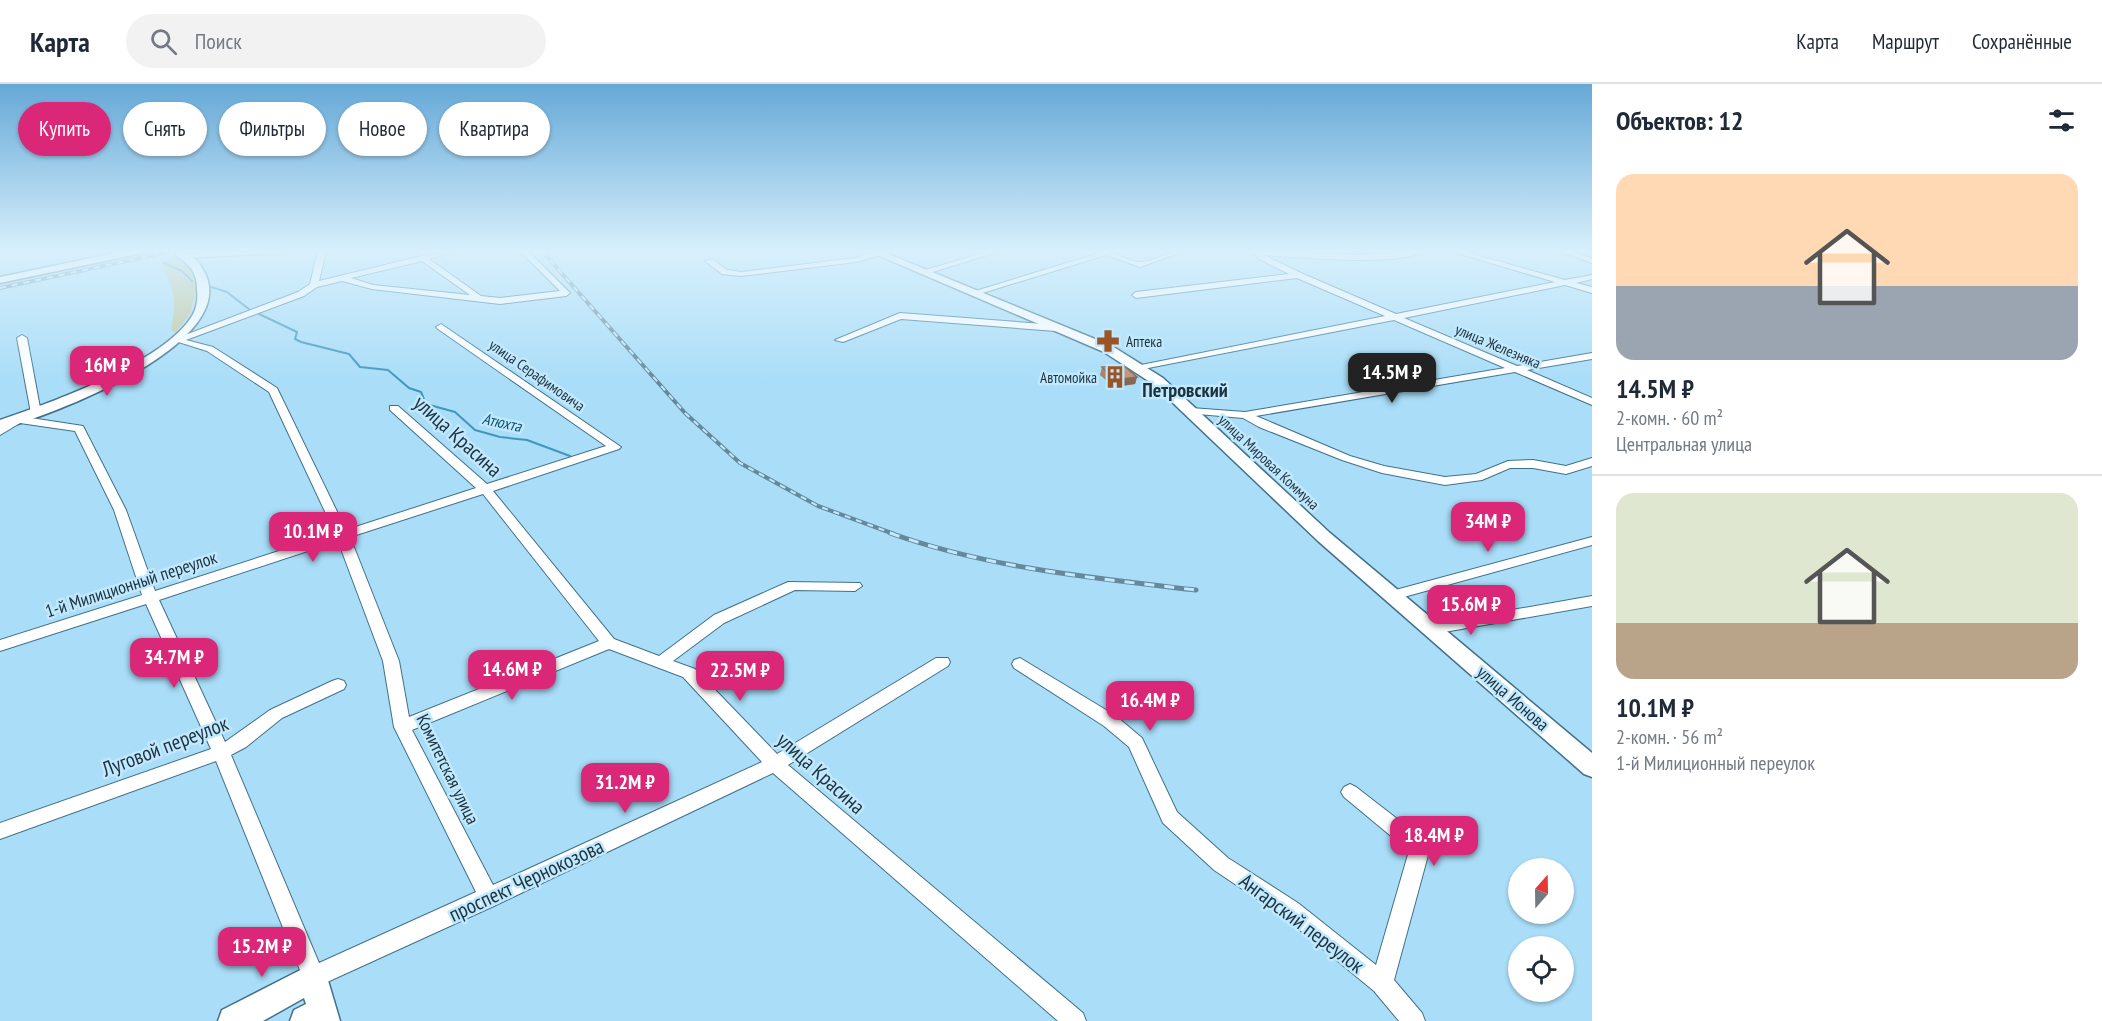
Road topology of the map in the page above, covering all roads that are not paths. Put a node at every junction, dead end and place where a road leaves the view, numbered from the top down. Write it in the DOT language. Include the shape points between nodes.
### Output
graph roads {
  1 [pos="203,295"];
  2 [pos="299,295"];
  3 [pos="455,295"];
  4 [pos="476,295"];
  5 [pos="552,295"];
  6 [pos="977,295"];
  7 [pos="1146,295"];
  8 [pos="1343,295"];
  9 [pos="1502,295"];
  10 [pos="1136,296"];
  11 [pos="479,297"];
  12 [pos="1393,317"];
  13 [pos="441,327"];
  14 [pos="1056,328"];
  15 [pos="22,338"];
  16 [pos="177,339"];
  17 [pos="840,340"];
  18 [pos="1592,356"];
  19 [pos="1142,368"];
  20 [pos="1513,369"];
  21 [pos="1592,402"];
  22 [pos="394,408"];
  23 [pos="1191,411"];
  24 [pos="36,413"];
  25 [pos="1245,415"];
  26 [pos="18,419"];
  27 [pos="0,424"];
  28 [pos="0,432"];
  29 [pos="615,447"];
  30 [pos="1592,462"];
  31 [pos="486,490"];
  32 [pos="343,537"];
  33 [pos="1324,537"];
  34 [pos="1592,541"];
  35 [pos="855,586"];
  36 [pos="1393,595"];
  37 [pos="150,596"];
  38 [pos="1592,601"];
  39 [pos="1433,628"];
  40 [pos="609,642"];
  41 [pos="0,646"];
  42 [pos="661,662"];
  43 [pos="942,662"];
  44 [pos="1020,663"];
  45 [pos="338,685"];
  46 [pos="402,727"];
  47 [pos="221,752"];
  48 [pos="775,764"];
  49 [pos="1592,767"];
  50 [pos="1350,792"];
  51 [pos="0,831"];
  52 [pos="489,897"];
  53 [pos="314,977"];
  54 [pos="1382,983"];
  55 [pos="317,1018"];
  56 [pos="233,1021"];
  57 [pos="1075,1021"];
  58 [pos="1414,1021"];
  1 -- 16 [label="main road" via="195,321"];
  2 -- 16 [label="street"];
  3 -- 11 [label="street"];
  4 -- 11 [label="street"];
  5 -- 11 [label="street" via="500,301"];
  6 -- 14 [label="main road, улица Мировая Коммуна"];
  7 -- 10 [label="street"];
  8 -- 12 [label="street, улица Железняка"];
  9 -- 12 [label="street"];
  12 -- 19 [label="street"];
  12 -- 20 [label="street, улица Железняка"];
  13 -- 29 [label="street, улица Серафимовича"];
  14 -- 17 [label="street" via="900,316"];
  14 -- 19 [label="main road, улица Мировая Коммуна"];
  15 -- 24 [label="street"];
  16 -- 24 [label="main road" via="152,358"];
  16 -- 32 [label="street, Комитетская улица" via="210,349 273,390"];
  18 -- 20 [label="street"];
  19 -- 23 [label="main road, улица Мировая Коммуна"];
  20 -- 21 [label="street, улица Железняка"];
  20 -- 25 [label="street"];
  22 -- 31 [label="street, улица Красина"];
  23 -- 25 [label="street"];
  23 -- 33 [label="main road, улица Мировая Коммуна"];
  24 -- 26 [label="main road"];
  25 -- 30 [label="street" via="1346,458 1445,480 1478,477 1508,465 1533,464 1566,470"];
  26 -- 27 [label="main road"];
  26 -- 28 [label="street"];
  26 -- 37 [label="street" via="79,428 120,510"];
  29 -- 31 [label="street, 1-й Милиционный переулок"];
  31 -- 32 [label="street, 1-й Милиционный переулок"];
  31 -- 40 [label="street, улица Красина"];
  32 -- 37 [label="street, 1-й Милиционный переулок"];
  32 -- 46 [label="street, Комитетская улица" via="392,661"];
  33 -- 36 [label="main road, улица Ионова"];
  34 -- 36 [label="street"];
  35 -- 42 [label="street" via="793,585 719,620"];
  36 -- 39 [label="main road, улица Ионова"];
  37 -- 41 [label="street, 1-й Милиционный переулок"];
  37 -- 47 [label="street"];
  38 -- 39 [label="street"];
  39 -- 49 [label="main road, улица Ионова"];
  40 -- 42 [label="street, улица Красина"];
  40 -- 46 [label="street"];
  42 -- 48 [label="street, улица Красина" via="689,673"];
  43 -- 48 [label="street, проспект Чернокозова"];
  44 -- 54 [label="street, Ангарский переулок" via="1110,721 1136,743 1170,817 1221,864 1291,910"];
  45 -- 47 [label="street, Луговой переулок" via="276,714"];
  46 -- 52 [label="street, Комитетская улица"];
  47 -- 51 [label="street, Луговой переулок"];
  47 -- 53 [label="street"];
  48 -- 52 [label="street, проспект Чернокозова"];
  48 -- 57 [label="street, улица Красина"];
  50 -- 54 [label="street, Ангарский переулок" via="1420,848"];
  52 -- 53 [label="street, проспект Чернокозова"];
  53 -- 55 [label="main road"];
  53 -- 56 [label="main road, проспект Чернокозова"];
  54 -- 58 [label="street, Ангарский переулок"];
}
